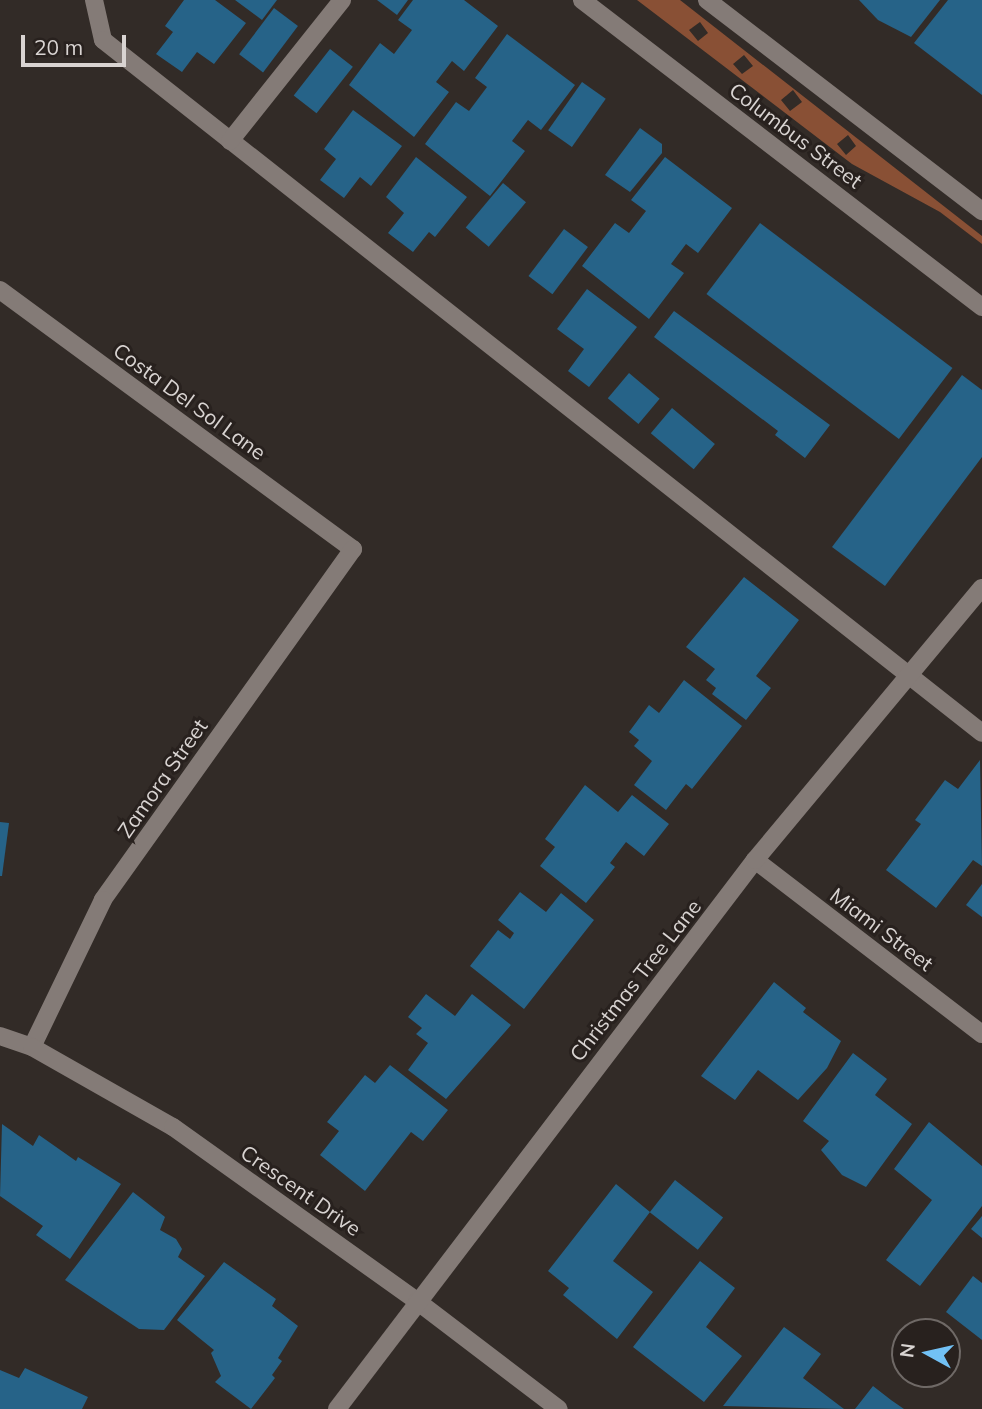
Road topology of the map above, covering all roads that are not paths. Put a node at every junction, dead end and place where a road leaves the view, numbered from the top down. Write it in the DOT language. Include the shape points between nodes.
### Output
graph roads {
  1 [pos="94,0"];
  2 [pos="342,0"];
  3 [pos="582,0"];
  4 [pos="707,0"];
  5 [pos="230,141"];
  6 [pos="982,211"];
  7 [pos="0,290"];
  8 [pos="982,307"];
  9 [pos="353,549"];
  10 [pos="982,588"];
  11 [pos="908,677"];
  12 [pos="982,733"];
  13 [pos="755,860"];
  14 [pos="982,1034"];
  15 [pos="0,1036"];
  16 [pos="32,1047"];
  17 [pos="417,1301"];
  18 [pos="337,1409"];
  19 [pos="559,1409"];
  1 -- 5 [label="street" via="103,40"];
  2 -- 5 [label="street"];
  3 -- 8 [label="street, Columbus Street"];
  4 -- 6 [label="street"];
  5 -- 11 [label="street"];
  7 -- 9 [label="street, Costa Del Sol Lane"];
  9 -- 16 [label="street, Zamora Street" via="103,900"];
  10 -- 11 [label="street, Christmas Tree Lane"];
  11 -- 12 [label="street"];
  11 -- 13 [label="street, Christmas Tree Lane"];
  13 -- 14 [label="street, Miami Street"];
  13 -- 17 [label="street, Christmas Tree Lane"];
  15 -- 16 [label="street, Crescent Drive"];
  16 -- 17 [label="street, Crescent Drive" via="173,1127"];
  17 -- 18 [label="street, Christmas Tree Lane"];
  17 -- 19 [label="street, Crescent Drive"];
}
